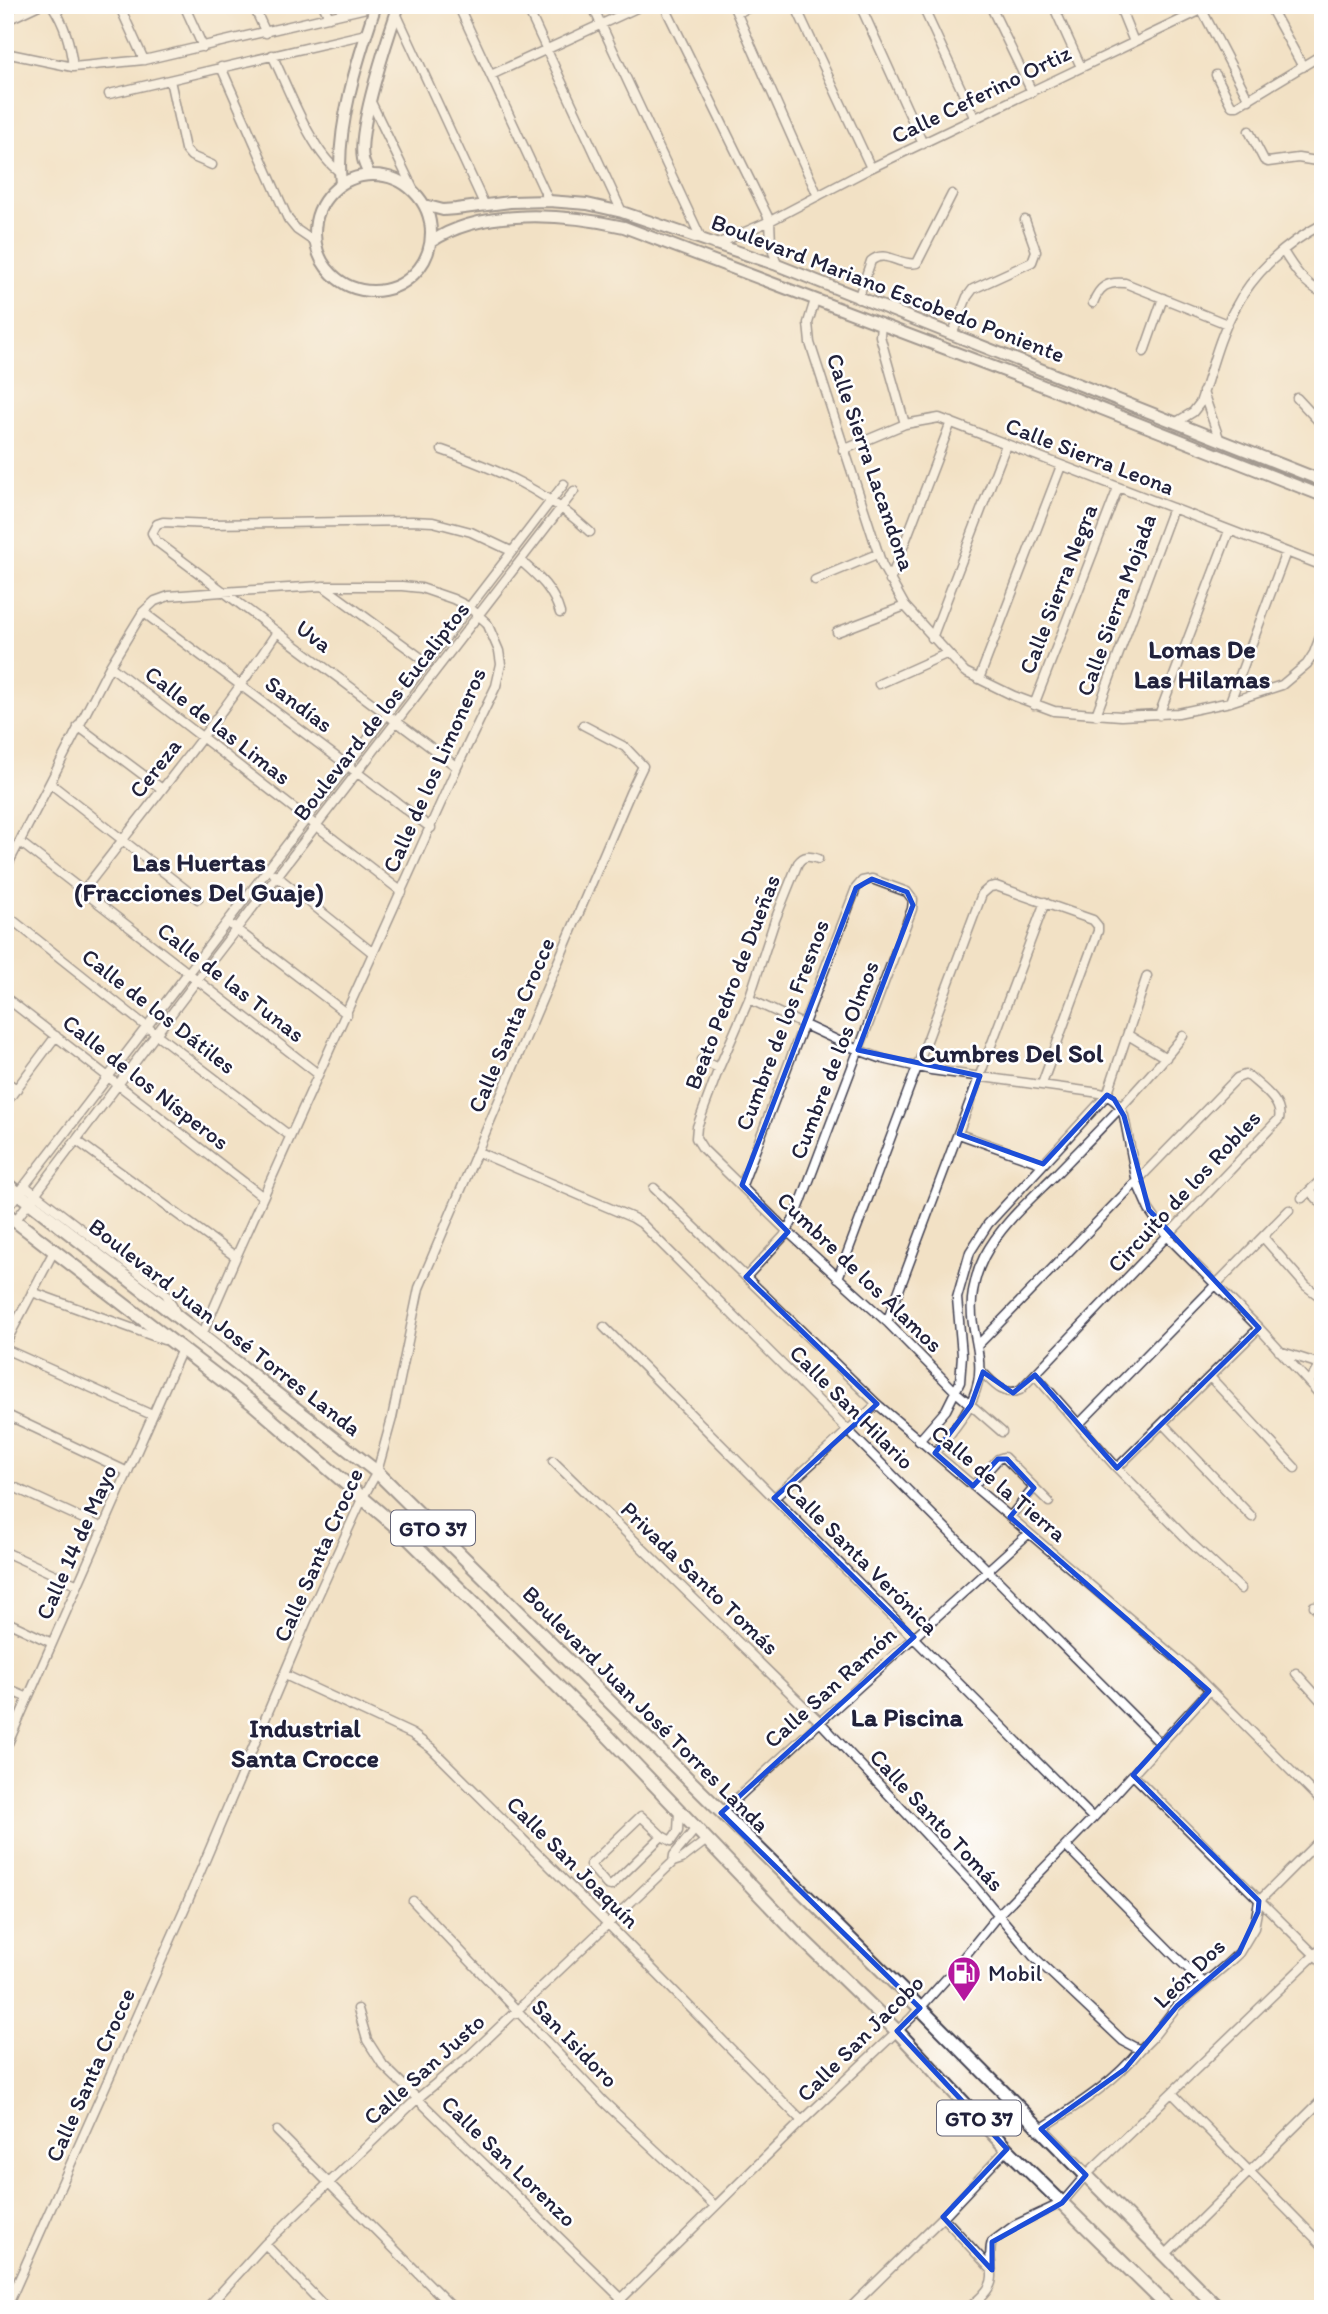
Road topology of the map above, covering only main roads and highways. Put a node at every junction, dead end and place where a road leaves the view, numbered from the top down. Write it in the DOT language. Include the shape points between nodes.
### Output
graph roads {
  1 [pos="5,1183"];
  2 [pos="9,1215"];
  3 [pos="1170,2309"];
  4 [pos="1219,2309"];
  1 -- 4 [label="main road, Boulevard Juan José Torres Landa / GTO 37" via="27,1194 377,1472"];
  2 -- 3 [label="main road, Boulevard Juan José Torres Landa / GTO 37" via="252,1403 400,1530"];
}
